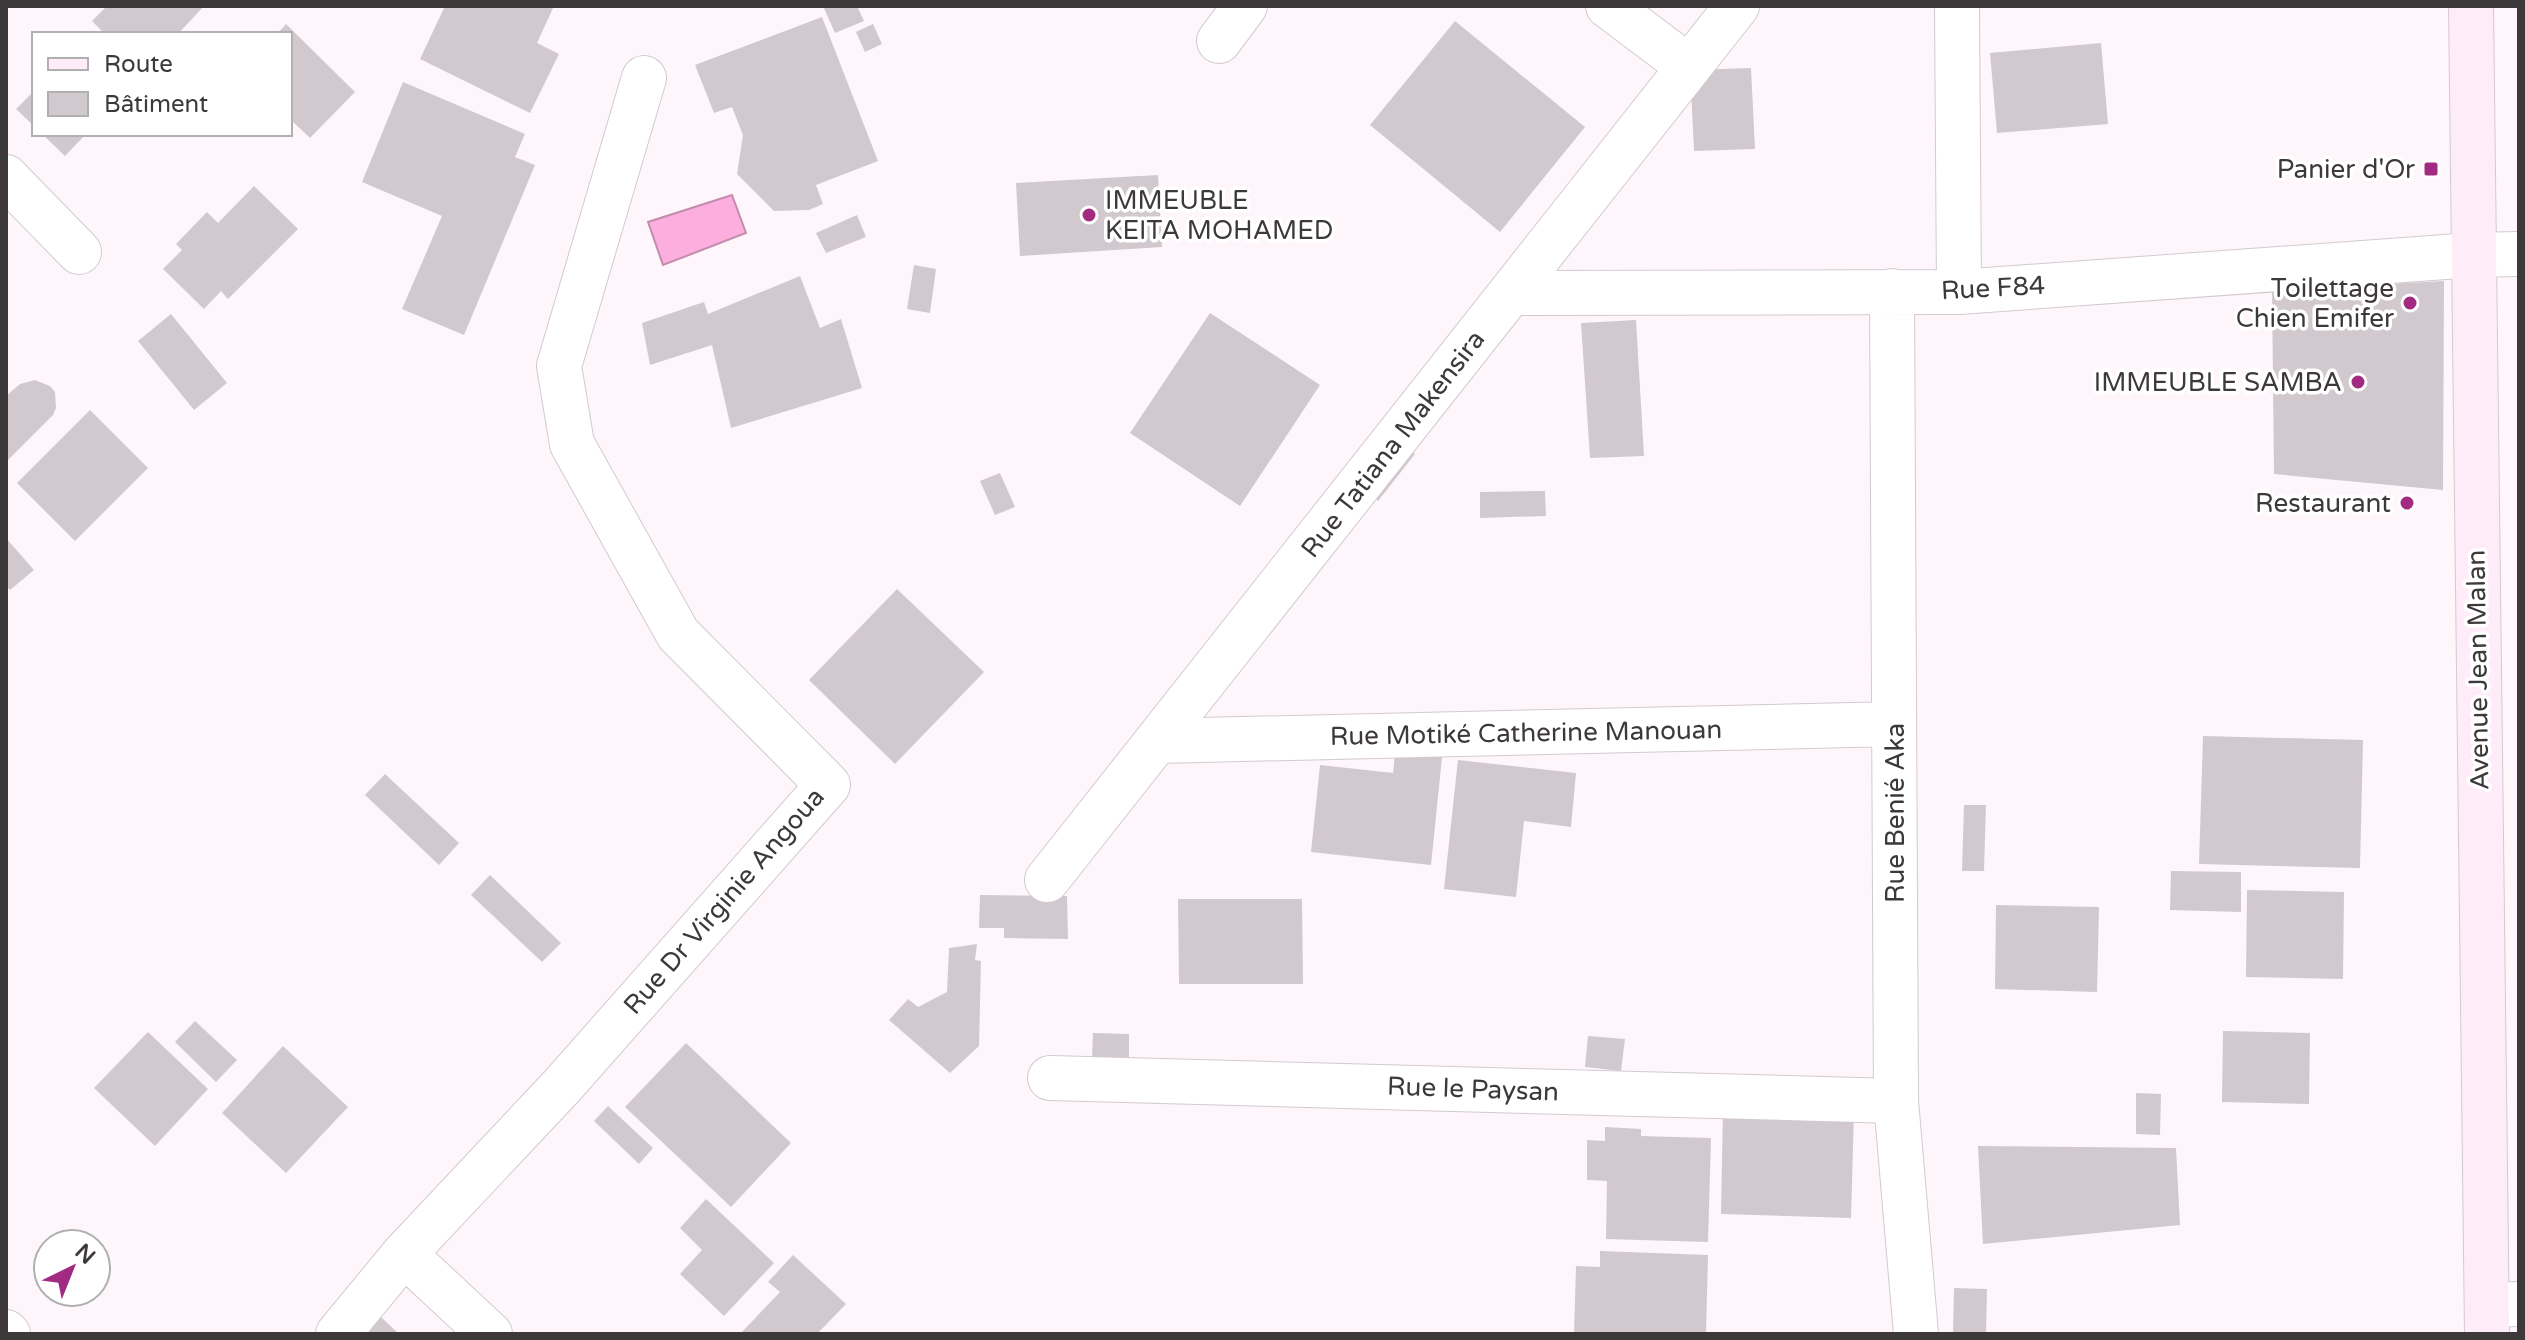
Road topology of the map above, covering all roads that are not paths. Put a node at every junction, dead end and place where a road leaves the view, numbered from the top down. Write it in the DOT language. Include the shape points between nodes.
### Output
graph roads {
  1 [pos="1245,6"];
  2 [pos="1608,6"];
  3 [pos="1737,6"];
  4 [pos="1957,6"];
  5 [pos="2471,6"];
  6 [pos="1219,41"];
  7 [pos="1689,67"];
  8 [pos="644,78"];
  9 [pos="6,177"];
  10 [pos="79,252"];
  11 [pos="2519,254"];
  12 [pos="2473,255"];
  13 [pos="1892,291"];
  14 [pos="1959,292"];
  15 [pos="1513,293"];
  16 [pos="1894,724"];
  17 [pos="1158,741"];
  18 [pos="1047,880"];
  19 [pos="1050,1078"];
  20 [pos="1896,1101"];
  21 [pos="404,1254"];
  22 [pos="2498,1314"];
  23 [pos="338,1334"];
  24 [pos="490,1334"];
  25 [pos="1916,1334"];
  1 -- 6 [label="street"];
  2 -- 7 [label="street"];
  3 -- 7 [label="street, Rue Tatiana Makensira"];
  4 -- 14 [label="street"];
  5 -- 12 [label="main road, Avenue Jean Malan"];
  7 -- 15 [label="street, Rue Tatiana Makensira"];
  8 -- 21 [label="street, Rue Dr Virginie Angoua" via="559,366 572,444 678,634 828,785 562,1086"];
  9 -- 10 [label="street"];
  11 -- 12 [label="street, Rue F84"];
  12 -- 14 [label="street, Rue F84"];
  12 -- 22 [label="main road, Avenue Jean Malan"];
  13 -- 14 [label="street, Rue F84"];
  13 -- 15 [label="street, Rue F84"];
  13 -- 16 [label="street, Rue Benié Aka"];
  15 -- 17 [label="street, Rue Tatiana Makensira"];
  16 -- 17 [label="street, Rue Motiké Catherine Manouan"];
  16 -- 20 [label="street, Rue Benié Aka"];
  17 -- 18 [label="street, Rue Tatiana Makensira"];
  19 -- 20 [label="street, Rue le Paysan"];
  20 -- 25 [label="street, Rue Benié Aka"];
  21 -- 23 [label="street, Rue Dr Virginie Angoua"];
  21 -- 24 [label="street"];
}
